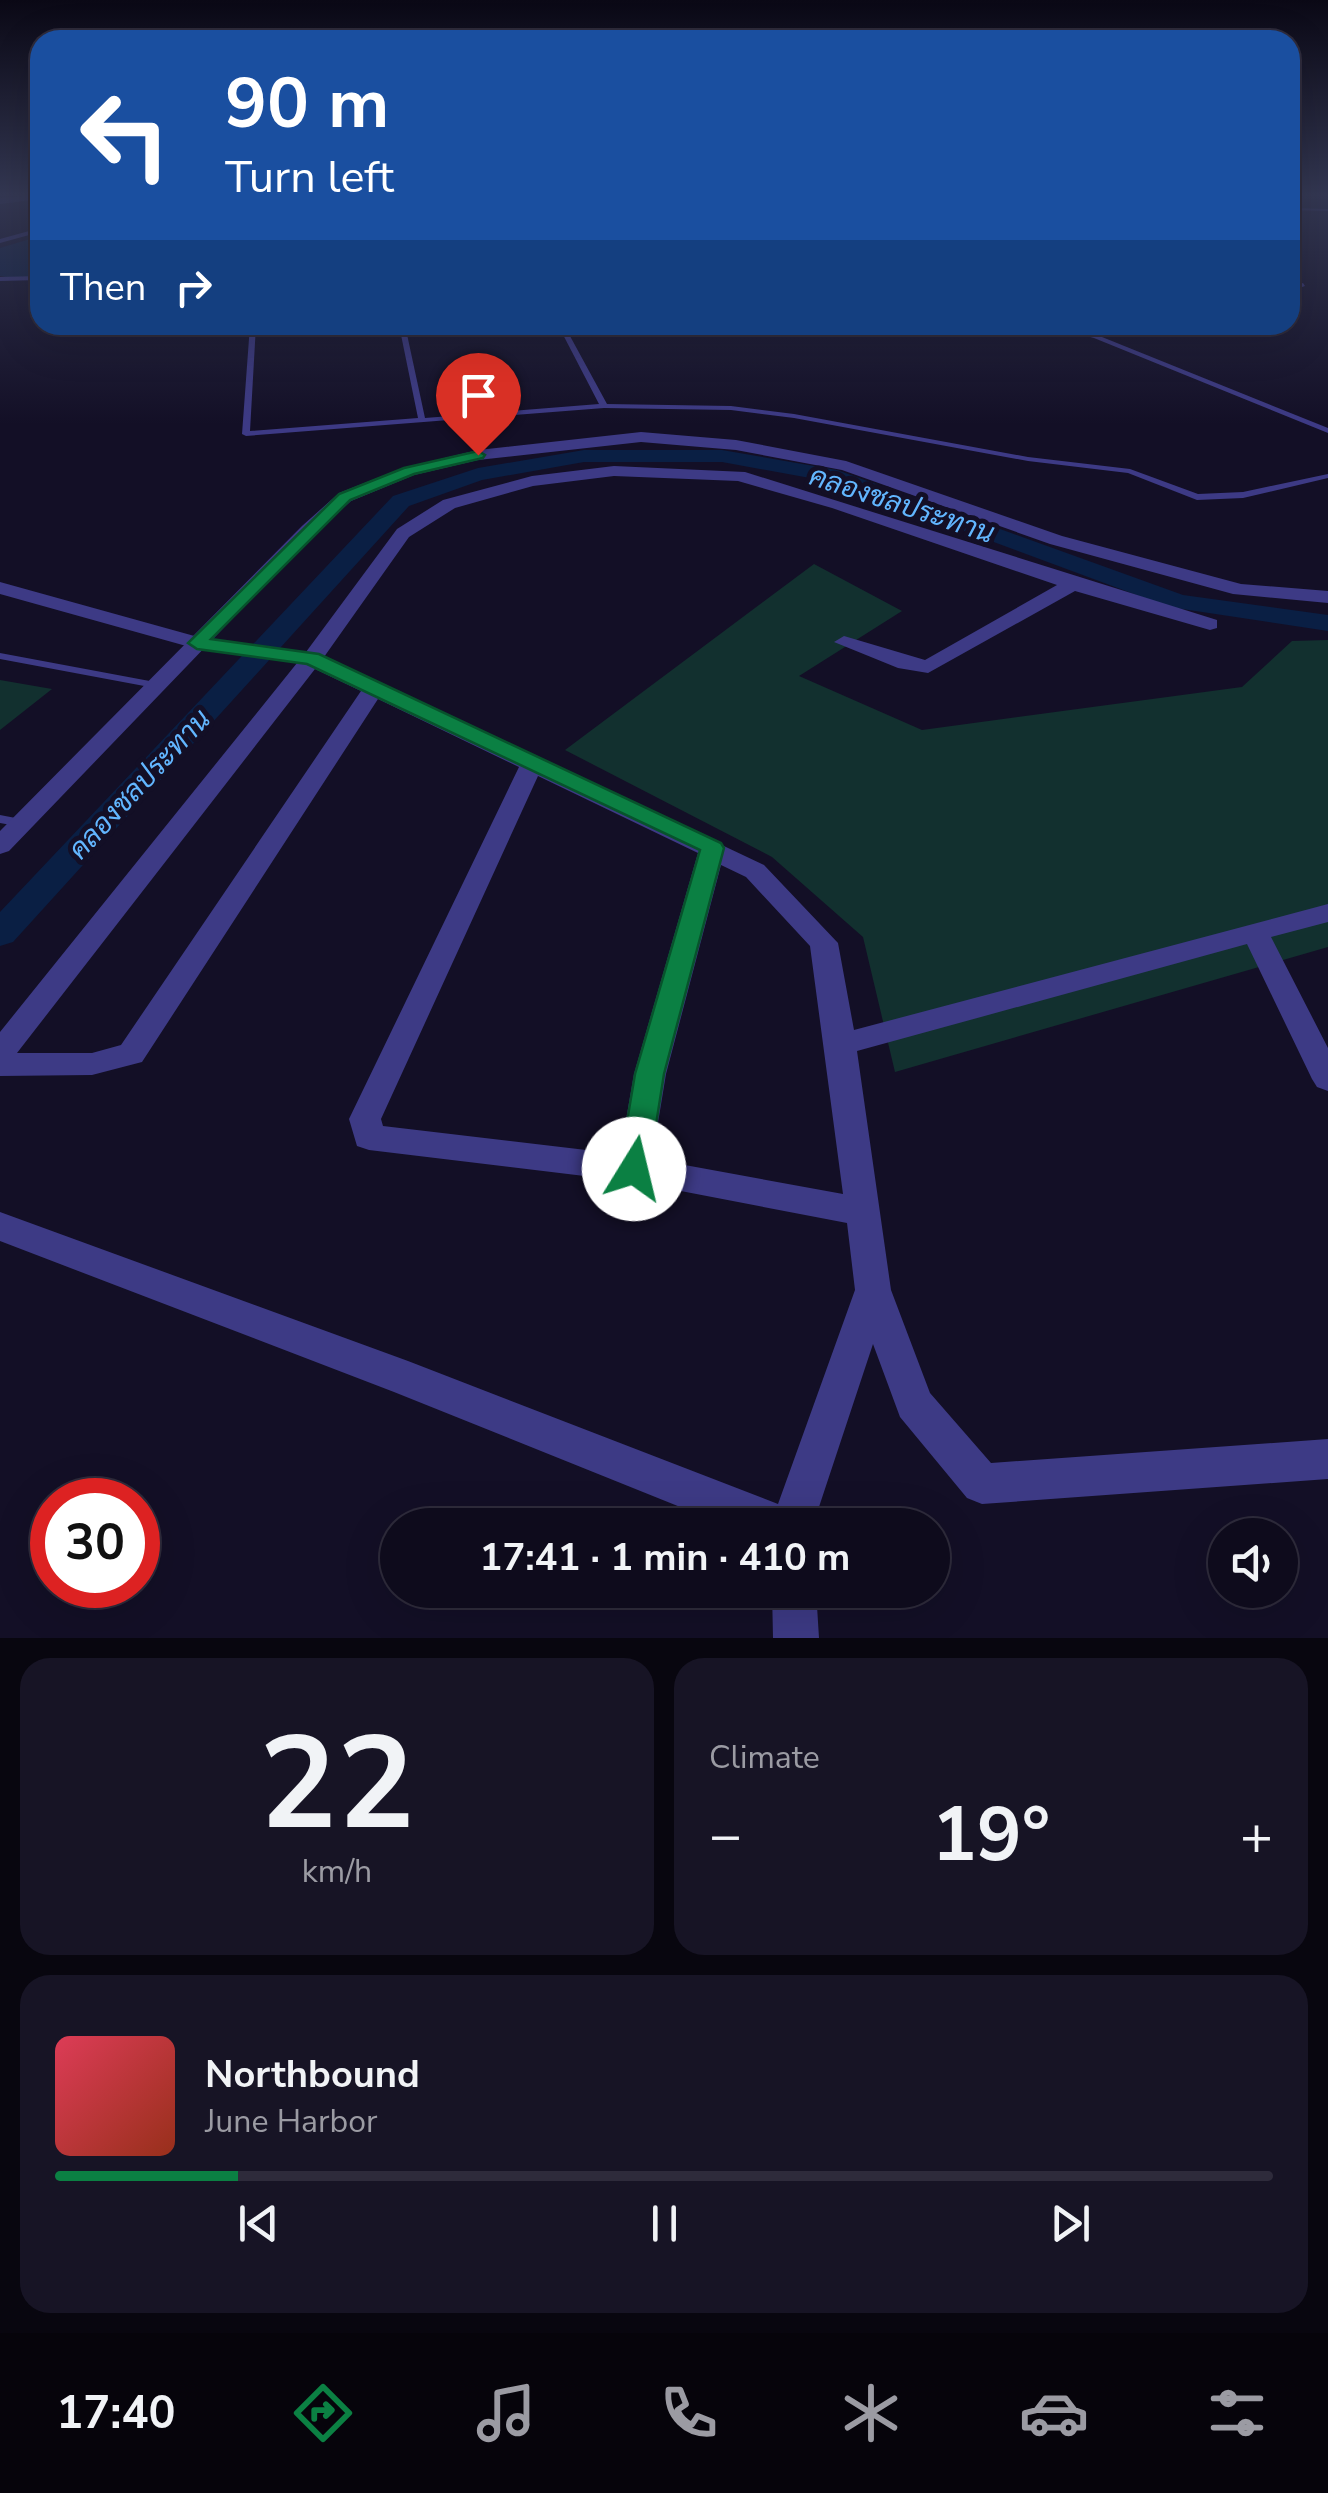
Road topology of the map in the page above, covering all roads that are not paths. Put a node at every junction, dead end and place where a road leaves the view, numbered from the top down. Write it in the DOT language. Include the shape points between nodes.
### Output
graph roads {
  1 [pos="30,278"];
  2 [pos="0,279"];
  3 [pos="252,335"];
  4 [pos="404,335"];
  5 [pos="565,335"];
  6 [pos="1088,335"];
  7 [pos="1106,335"];
  8 [pos="1096,337"];
  9 [pos="604,406"];
  10 [pos="422,421"];
  11 [pos="1328,431"];
  12 [pos="1328,476"];
  13 [pos="1073,584"];
  14 [pos="0,588"];
  15 [pos="1328,597"];
  16 [pos="1210,624"];
  17 [pos="844,642"];
  18 [pos="197,643"];
  19 [pos="0,656"];
  20 [pos="312,658"];
  21 [pos="156,684"];
  22 [pos="375,686"];
  23 [pos="533,762"];
  24 [pos="0,819"];
  25 [pos="22,823"];
  26 [pos="0,846"];
  27 [pos="712,848"];
  28 [pos="1328,913"];
  29 [pos="1255,933"];
  30 [pos="841,1044"];
  31 [pos="0,1053"];
  32 [pos="0,1065"];
  33 [pos="1328,1079"];
  34 [pos="634,1169"];
  35 [pos="863,1212"];
  36 [pos="0,1226"];
  37 [pos="873,1290"];
  38 [pos="1328,1459"];
  39 [pos="735,1508"];
  40 [pos="798,1508"];
  41 [pos="795,1608"];
  42 [pos="796,1638"];
  1 -- 2 [label="lane"];
  3 -- 10 [label="lane" via="246,434"];
  4 -- 10 [label="lane"];
  5 -- 9 [label="lane"];
  6 -- 8 [label="lane"];
  7 -- 8 [label="lane"];
  8 -- 11 [label="lane"];
  9 -- 10 [label="lane"];
  9 -- 12 [label="lane" via="794,416 1130,471 1197,498"];
  13 -- 16 [label="street"];
  13 -- 17 [label="street" via="928,667"];
  13 -- 20 [label="street" via="910,526 739,476 614,471 532,481 448,504 403,534"];
  14 -- 18 [label="street"];
  15 -- 18 [label="street" via="1240,590 1056,540 846,466 640,437 478,455 409,471 345,497"];
  18 -- 20 [label="street"];
  18 -- 21 [label="street"];
  19 -- 21 [label="lane"];
  20 -- 22 [label="street"];
  20 -- 31 [label="street"];
  21 -- 25 [label="street"];
  22 -- 23 [label="street"];
  22 -- 32 [label="street" via="131,1054 92,1064"];
  23 -- 27 [label="street"];
  23 -- 34 [label="street" via="365,1119 370,1137"];
  24 -- 25 [label="lane"];
  25 -- 26 [label="street"];
  27 -- 30 [label="street" via="755,871 824,943"];
  27 -- 34 [label="street" via="650,1074"];
  28 -- 29 [label="street"];
  29 -- 30 [label="street"];
  29 -- 33 [label="street"];
  30 -- 35 [label="street"];
  34 -- 35 [label="street"];
  35 -- 37 [label="street"];
  36 -- 39 [label="street"];
  37 -- 38 [label="street" via="914,1404 982,1484"];
  37 -- 40 [label="street"];
  41 -- 42 [label="street"];
}
